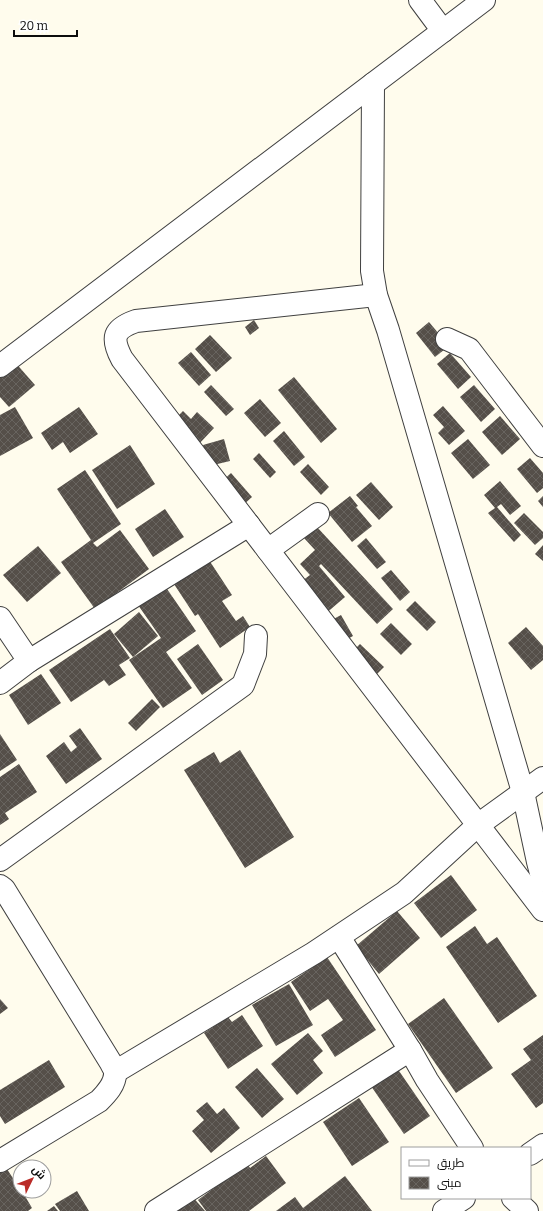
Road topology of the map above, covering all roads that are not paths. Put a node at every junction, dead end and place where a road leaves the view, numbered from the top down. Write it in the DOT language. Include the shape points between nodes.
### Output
graph roads {
  1 [pos="420,0"];
  2 [pos="484,0"];
  3 [pos="443,31"];
  4 [pos="373,84"];
  5 [pos="376,295"];
  6 [pos="447,339"];
  7 [pos="0,366"];
  8 [pos="543,446"];
  9 [pos="318,514"];
  10 [pos="249,525"];
  11 [pos="268,550"];
  12 [pos="0,618"];
  13 [pos="256,636"];
  14 [pos="29,661"];
  15 [pos="0,683"];
  16 [pos="543,778"];
  17 [pos="523,792"];
  18 [pos="543,818"];
  19 [pos="478,825"];
  20 [pos="0,860"];
  21 [pos="543,881"];
  22 [pos="0,886"];
  23 [pos="543,910"];
  24 [pos="339,937"];
  25 [pos="410,1050"];
  26 [pos="115,1072"];
  27 [pos="543,1145"];
  28 [pos="471,1147"];
  29 [pos="531,1153"];
  30 [pos="0,1161"];
  31 [pos="462,1199"];
  32 [pos="514,1199"];
  33 [pos="156,1211"];
  34 [pos="444,1211"];
  35 [pos="527,1211"];
  1 -- 3 [label="street"];
  2 -- 3 [label="street"];
  3 -- 4 [label="street"];
  4 -- 5 [label="street" via="372,271"];
  4 -- 7 [label="street"];
  5 -- 10 [label="street" via="136,321 120,328 116,335 116,348 122,359"];
  5 -- 17 [label="street"];
  6 -- 8 [label="street" via="469,350"];
  9 -- 11 [label="street"];
  10 -- 11 [label="street"];
  10 -- 14 [label="street"];
  11 -- 19 [label="street"];
  12 -- 14 [label="street"];
  13 -- 20 [label="street" via="255,654 243,685"];
  14 -- 15 [label="street"];
  16 -- 17 [label="street"];
  17 -- 18 [label="street"];
  17 -- 19 [label="street"];
  17 -- 21 [label="street"];
  19 -- 23 [label="street"];
  19 -- 24 [label="street" via="404,893"];
  22 -- 26 [label="street"];
  24 -- 25 [label="street"];
  24 -- 26 [label="street"];
  25 -- 28 [label="street"];
  25 -- 33 [label="street"];
  26 -- 30 [label="street" via="113,1083 99,1101"];
  27 -- 29 [label="street"];
  31 -- 34 [label="street"];
  32 -- 35 [label="street"];
}
